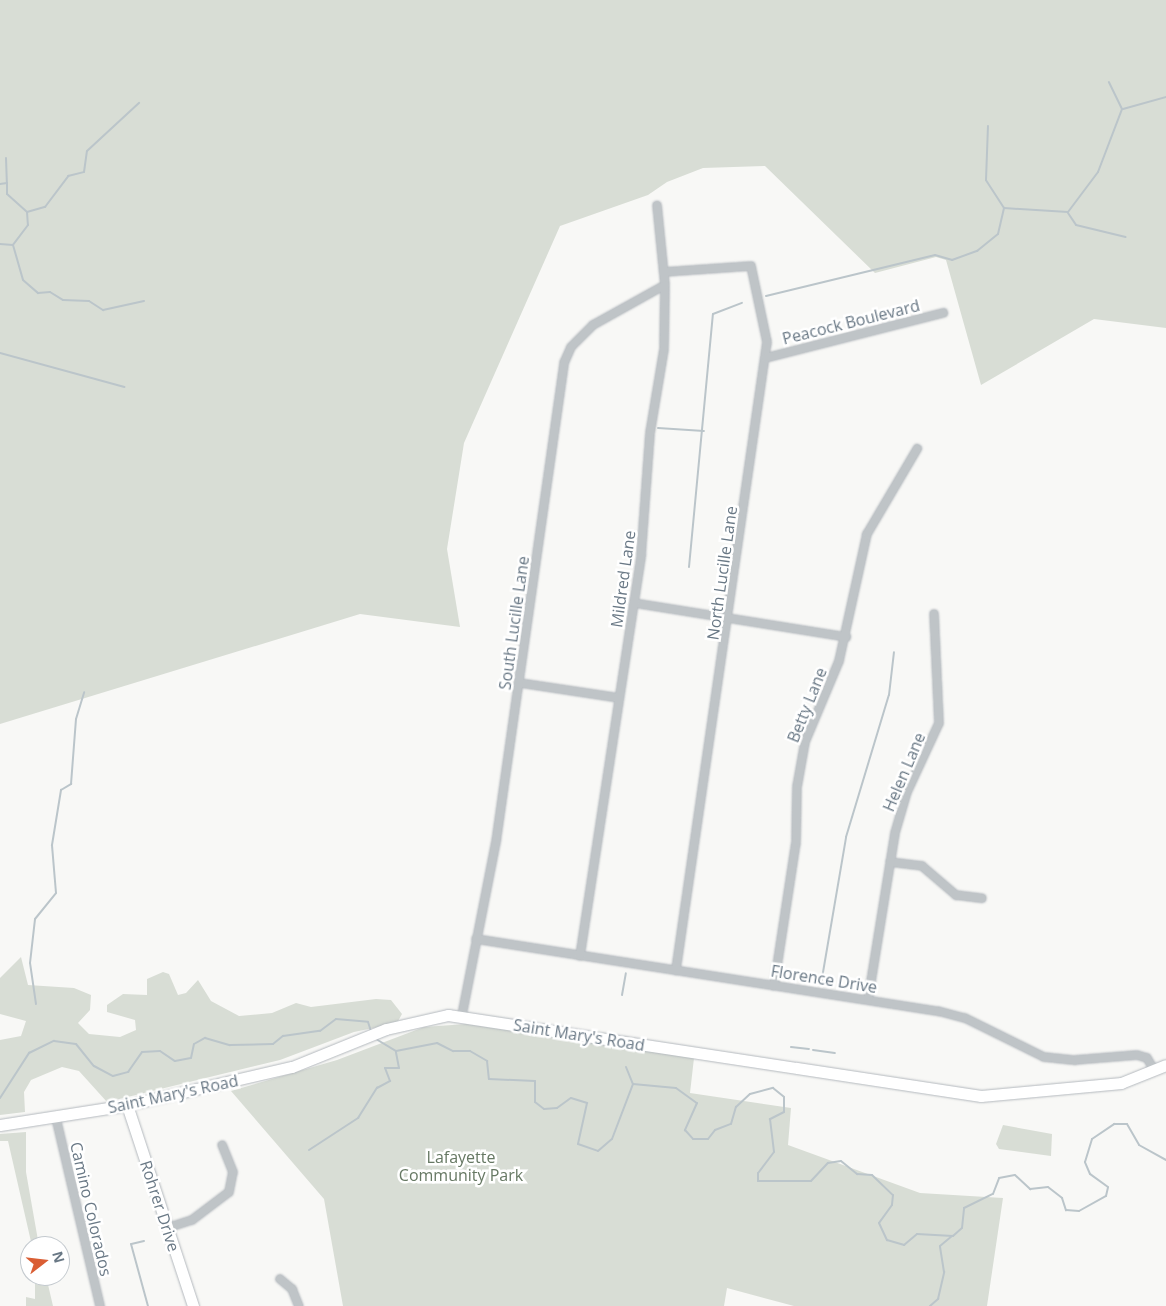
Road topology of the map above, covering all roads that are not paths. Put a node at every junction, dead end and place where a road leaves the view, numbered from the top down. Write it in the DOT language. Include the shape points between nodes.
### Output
graph roads {
  1 [pos="657,205"];
  2 [pos="664,272"];
  3 [pos="666,285"];
  4 [pos="943,313"];
  5 [pos="766,358"];
  6 [pos="917,449"];
  7 [pos="634,603"];
  8 [pos="934,614"];
  9 [pos="730,618"];
  10 [pos="846,637"];
  11 [pos="520,683"];
  12 [pos="619,698"];
  13 [pos="890,862"];
  14 [pos="982,898"];
  15 [pos="476,939"];
  16 [pos="580,956"];
  17 [pos="676,970"];
  18 [pos="774,986"];
  19 [pos="868,1000"];
  20 [pos="462,1015"];
  21 [pos="1166,1065"];
  22 [pos="1153,1068"];
  23 [pos="127,1105"];
  24 [pos="56,1118"];
  25 [pos="0,1125"];
  26 [pos="222,1145"];
  27 [pos="167,1228"];
  28 [pos="280,1279"];
  29 [pos="100,1306"];
  30 [pos="193,1306"];
  31 [pos="299,1306"];
  1 -- 2 [label="street, Mildred Lane"];
  2 -- 3 [label="street, Mildred Lane"];
  2 -- 5 [label="street, North Lucille Lane" via="751,266 766,336"];
  3 -- 7 [label="street, Mildred Lane" via="664,349 651,424"];
  3 -- 11 [label="street, South Lucille Lane" via="593,325 567,353"];
  4 -- 5 [label="street, Peacock Boulevard"];
  5 -- 9 [label="street, North Lucille Lane"];
  6 -- 10 [label="street, Betty Lane" via="868,534"];
  7 -- 9 [label="street"];
  7 -- 12 [label="street, Mildred Lane"];
  8 -- 13 [label="street, Helen Lane" via="939,723 903,803"];
  9 -- 10 [label="street"];
  9 -- 17 [label="street, North Lucille Lane"];
  10 -- 18 [label="street, Betty Lane" via="800,764 796,843"];
  11 -- 12 [label="street"];
  11 -- 15 [label="street, South Lucille Lane"];
  12 -- 16 [label="street, Mildred Lane"];
  13 -- 14 [label="street" via="922,866 956,894"];
  13 -- 19 [label="street, Helen Lane"];
  15 -- 16 [label="street, Florence Drive"];
  15 -- 20 [label="street, South Lucille Lane"];
  16 -- 17 [label="street, Florence Drive"];
  17 -- 18 [label="street, Florence Drive"];
  18 -- 19 [label="street, Florence Drive"];
  19 -- 22 [label="street, Florence Drive" via="965,1018 1044,1057 1075,1060 1137,1054 1147,1058"];
  20 -- 22 [label="street, Saint Mary's Road" via="838,1077 981,1096 1121,1083"];
  20 -- 23 [label="street, Saint Mary's Road" via="386,1029 292,1067"];
  21 -- 22 [label="street, Saint Mary's Road"];
  23 -- 24 [label="street, Saint Mary's Road"];
  23 -- 27 [label="street, Rohrer Drive"];
  24 -- 25 [label="street, Saint Mary's Road"];
  24 -- 29 [label="street, Camino Colorados"];
  26 -- 27 [label="street" via="233,1172 229,1192 192,1220"];
  27 -- 30 [label="street, Rohrer Drive"];
  28 -- 31 [label="street" via="292,1289"];
}
